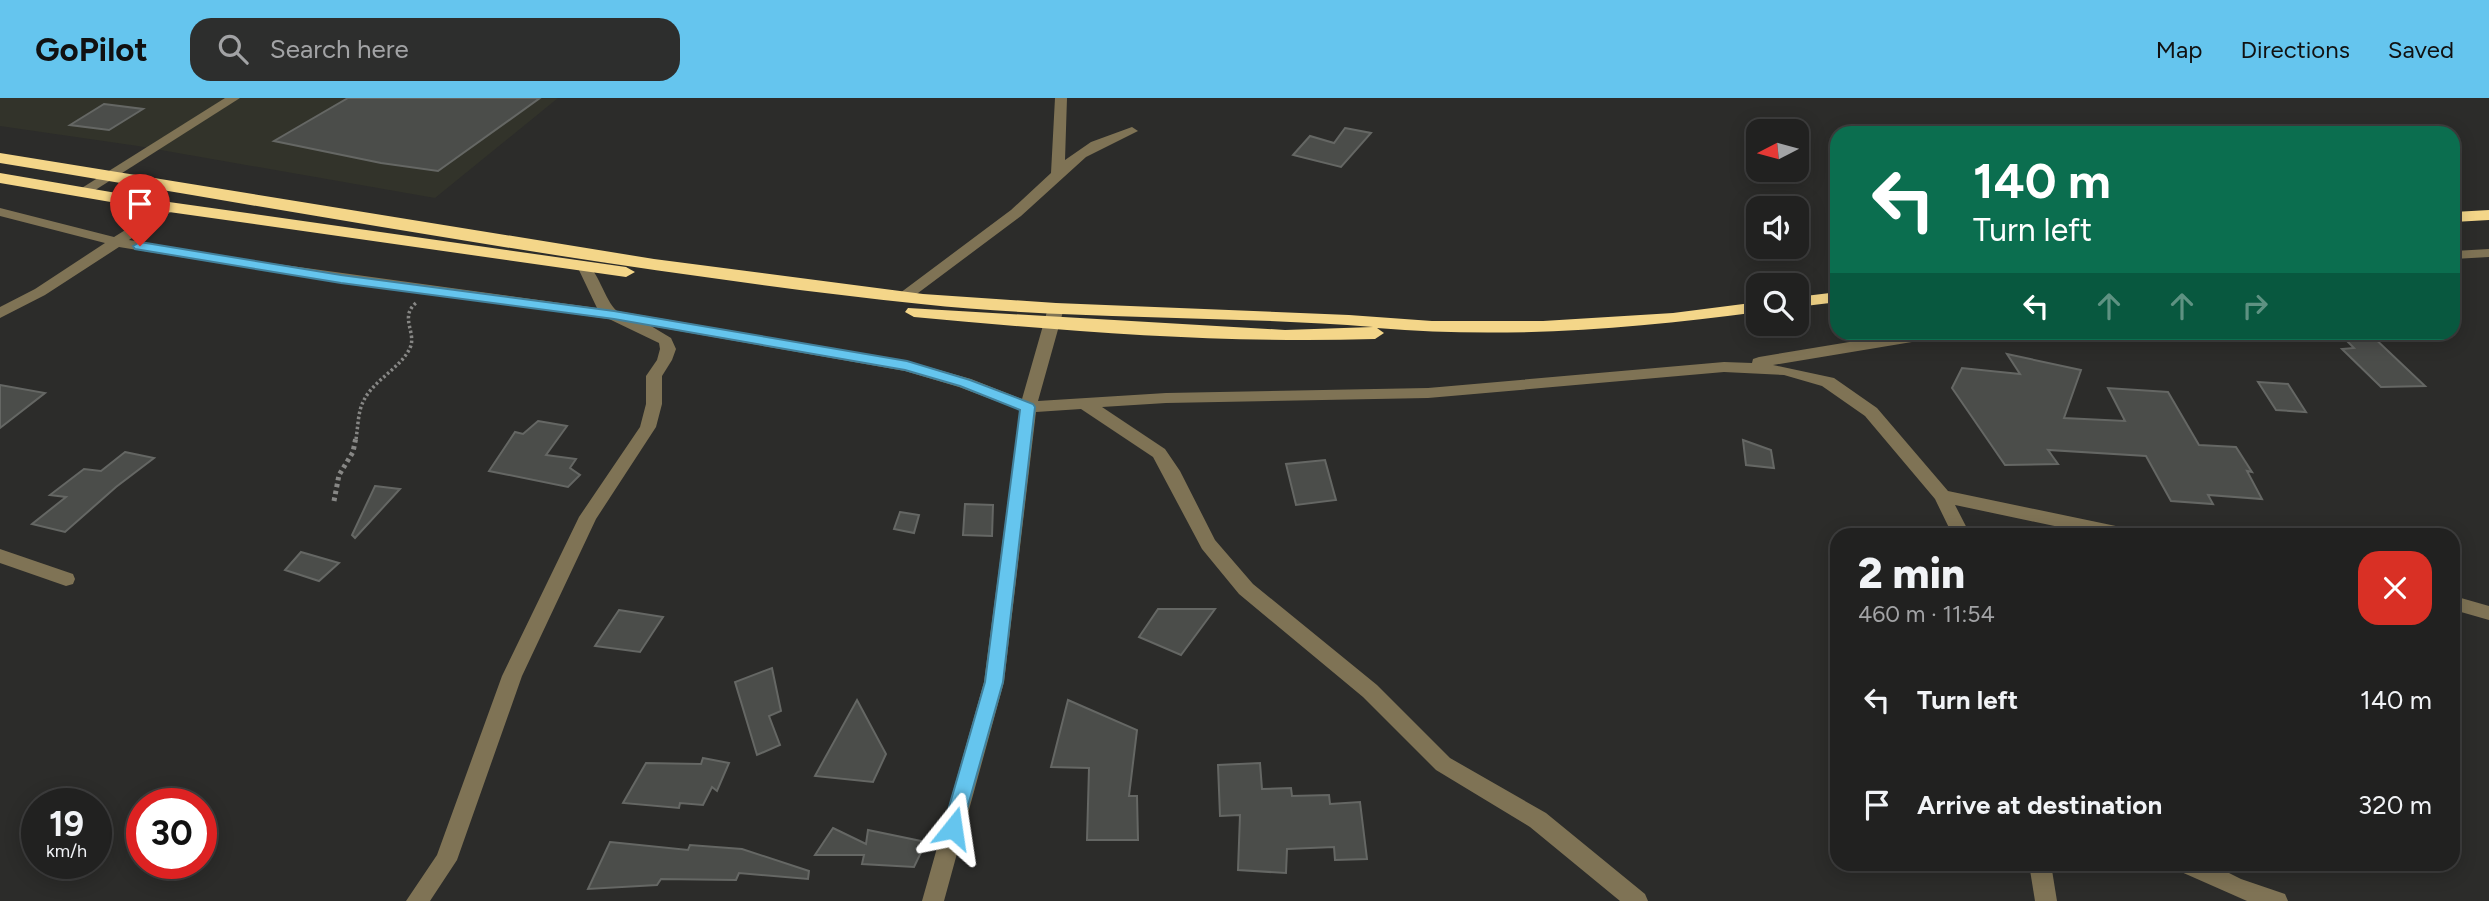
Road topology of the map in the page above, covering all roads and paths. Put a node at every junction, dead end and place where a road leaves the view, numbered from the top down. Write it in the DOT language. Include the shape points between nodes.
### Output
graph roads {
  1 [pos="234,98"];
  2 [pos="1061,98"];
  3 [pos="1132,131"];
  4 [pos="0,158"];
  5 [pos="1058,173"];
  6 [pos="111,176"];
  7 [pos="0,178"];
  8 [pos="84,191"];
  9 [pos="169,207"];
  10 [pos="0,212"];
  11 [pos="2489,215"];
  12 [pos="2460,217"];
  13 [pos="117,242"];
  14 [pos="2489,253"];
  15 [pos="2460,255"];
  16 [pos="585,268"];
  17 [pos="434,290"];
  18 [pos="905,296"];
  19 [pos="1830,299"];
  20 [pos="1809,302"];
  21 [pos="1746,309"];
  22 [pos="0,313"];
  23 [pos="614,315"];
  24 [pos="1054,316"];
  25 [pos="1892,340"];
  26 [pos="1724,367"];
  27 [pos="1084,403"];
  28 [pos="1028,407"];
  29 [pos="1942,496"];
  30 [pos="334,501"];
  31 [pos="1958,528"];
  32 [pos="2062,528"];
  33 [pos="0,556"];
  34 [pos="66,579"];
  35 [pos="2460,605"];
  36 [pos="2489,613"];
  37 [pos="2041,871"];
  38 [pos="2202,871"];
  39 [pos="417,901"];
  40 [pos="933,901"];
  41 [pos="1637,901"];
  42 [pos="2046,901"];
  43 [pos="2277,901"];
  1 -- 6 [label="street"];
  2 -- 5 [label="street"];
  3 -- 5 [label="street" via="1086,148"];
  4 -- 6 [label="highway"];
  5 -- 18 [label="street" via="1017,212"];
  6 -- 8 [label="street"];
  6 -- 18 [label="highway" via="654,264"];
  7 -- 8 [label="highway"];
  8 -- 9 [label="highway"];
  9 -- 13 [label="street"];
  9 -- 16 [label="highway"];
  10 -- 13 [label="street"];
  11 -- 12 [label="highway"];
  13 -- 17 [label="street"];
  13 -- 22 [label="street"];
  14 -- 15 [label="street"];
  16 -- 23 [label="street" via="596,298"];
  16 -- 24 [label="highway" via="917,313"];
  17 -- 23 [label="street"];
  17 -- 30 [label="path" via="411,307 409,351 363,402 354,452 339,475"];
  18 -- 24 [label="highway"];
  19 -- 20 [label="highway"];
  21 -- 24 [label="highway" via="1569,325 1285,336"];
  23 -- 28 [label="street" via="907,366"];
  23 -- 39 [label="street" via="655,333 670,350 654,376 648,427 588,517 512,676 446,860"];
  24 -- 28 [label="street"];
  25 -- 26 [label="street"];
  26 -- 27 [label="street" via="1428,393"];
  26 -- 29 [label="street" via="1784,370 1828,382 1871,412"];
  27 -- 28 [label="street"];
  27 -- 41 [label="street" via="1159,453 1208,544 1246,589 1370,691 1443,764 1538,820"];
  28 -- 40 [label="street" via="994,682"];
  29 -- 31 [label="street"];
  29 -- 32 [label="street"];
  33 -- 34 [label="street"];
  35 -- 36 [label="street"];
  37 -- 42 [label="street"];
  38 -- 43 [label="street"];
}
